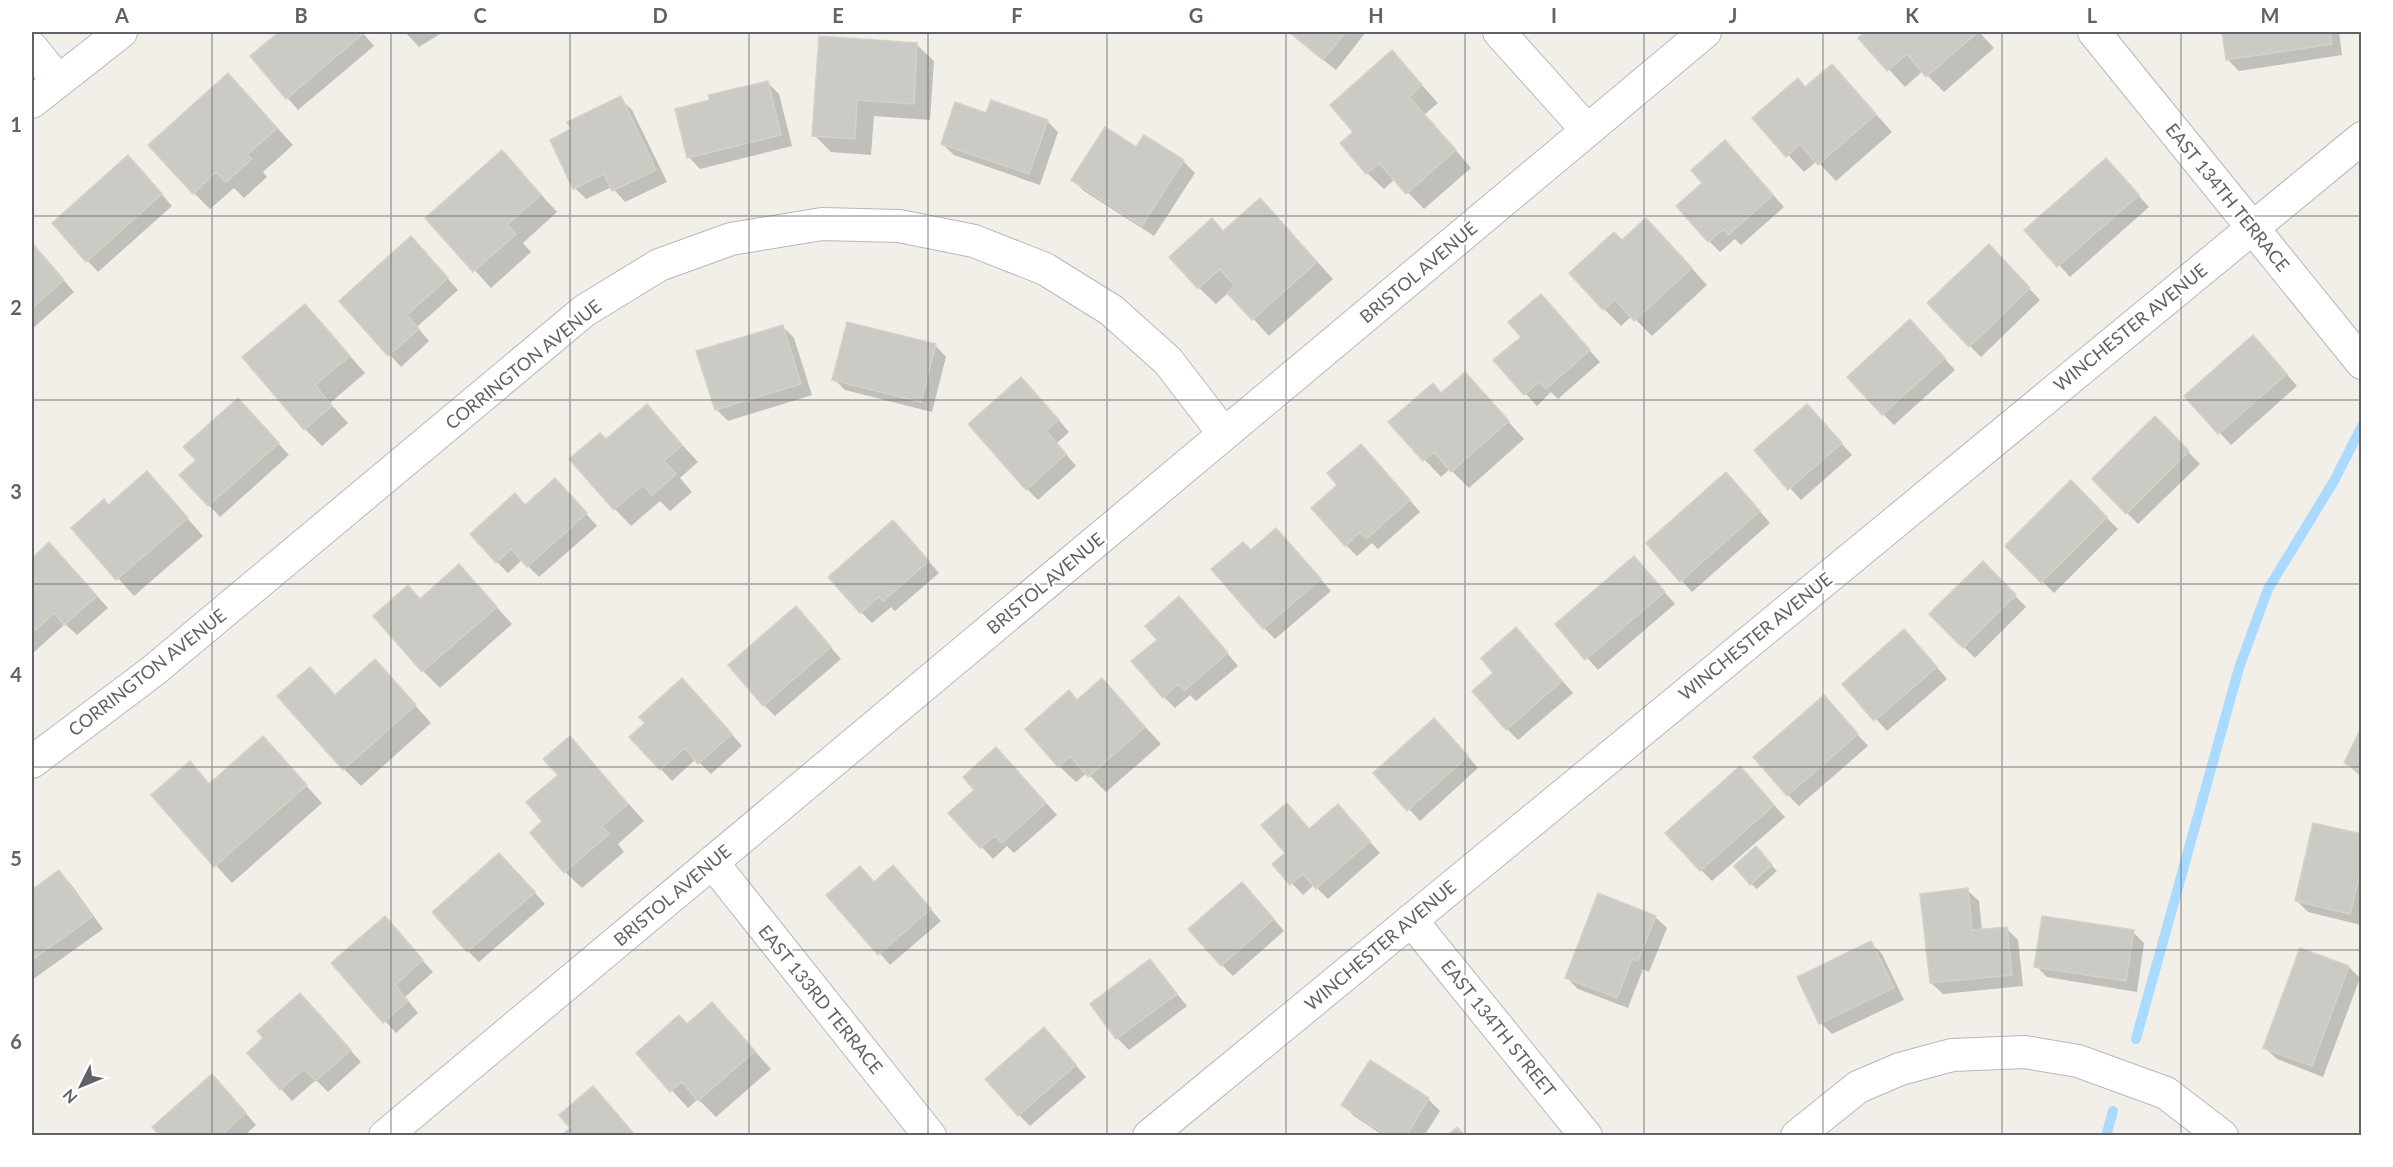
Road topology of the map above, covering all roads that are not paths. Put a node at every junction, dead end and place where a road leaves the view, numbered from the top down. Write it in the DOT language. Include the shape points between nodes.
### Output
graph roads {
  1 [pos="121,32"];
  2 [pos="1499,32"];
  3 [pos="1705,32"];
  4 [pos="2094,32"];
  5 [pos="32,48"];
  6 [pos="58,81"];
  7 [pos="32,102"];
  8 [pos="1587,130"];
  9 [pos="2361,138"];
  10 [pos="2252,227"];
  11 [pos="2361,363"];
  12 [pos="1224,434"];
  13 [pos="32,762"];
  14 [pos="712,862"];
  15 [pos="1411,920"];
  16 [pos="385,1136"];
  17 [pos="930,1136"];
  18 [pos="1149,1136"];
  19 [pos="1586,1136"];
  20 [pos="1797,1136"];
  21 [pos="2222,1136"];
  1 -- 6 [label="street"];
  2 -- 8 [label="street"];
  3 -- 8 [label="street, BRISTOL AVENUE"];
  4 -- 10 [label="street, EAST 134TH TERRACE"];
  5 -- 6 [label="street"];
  6 -- 7 [label="street"];
  8 -- 12 [label="street, BRISTOL AVENUE"];
  9 -- 10 [label="street, WINCHESTER AVENUE"];
  10 -- 11 [label="street, EAST 134TH TERRACE"];
  10 -- 15 [label="street, WINCHESTER AVENUE"];
  12 -- 13 [label="street, CORRINGTON AVENUE" via="1168,361 1110,310 1045,269 974,241 899,226 822,224 731,239 659,265 584,311 153,671"];
  12 -- 14 [label="street, BRISTOL AVENUE"];
  14 -- 16 [label="street, BRISTOL AVENUE"];
  14 -- 17 [label="street, EAST 133RD TERRACE"];
  15 -- 18 [label="street, WINCHESTER AVENUE"];
  15 -- 19 [label="street, EAST 134TH STREET"];
  20 -- 21 [label="street" via="1858,1088 1900,1069 1952,1054 2025,1052 2078,1061 2166,1093"];
}
